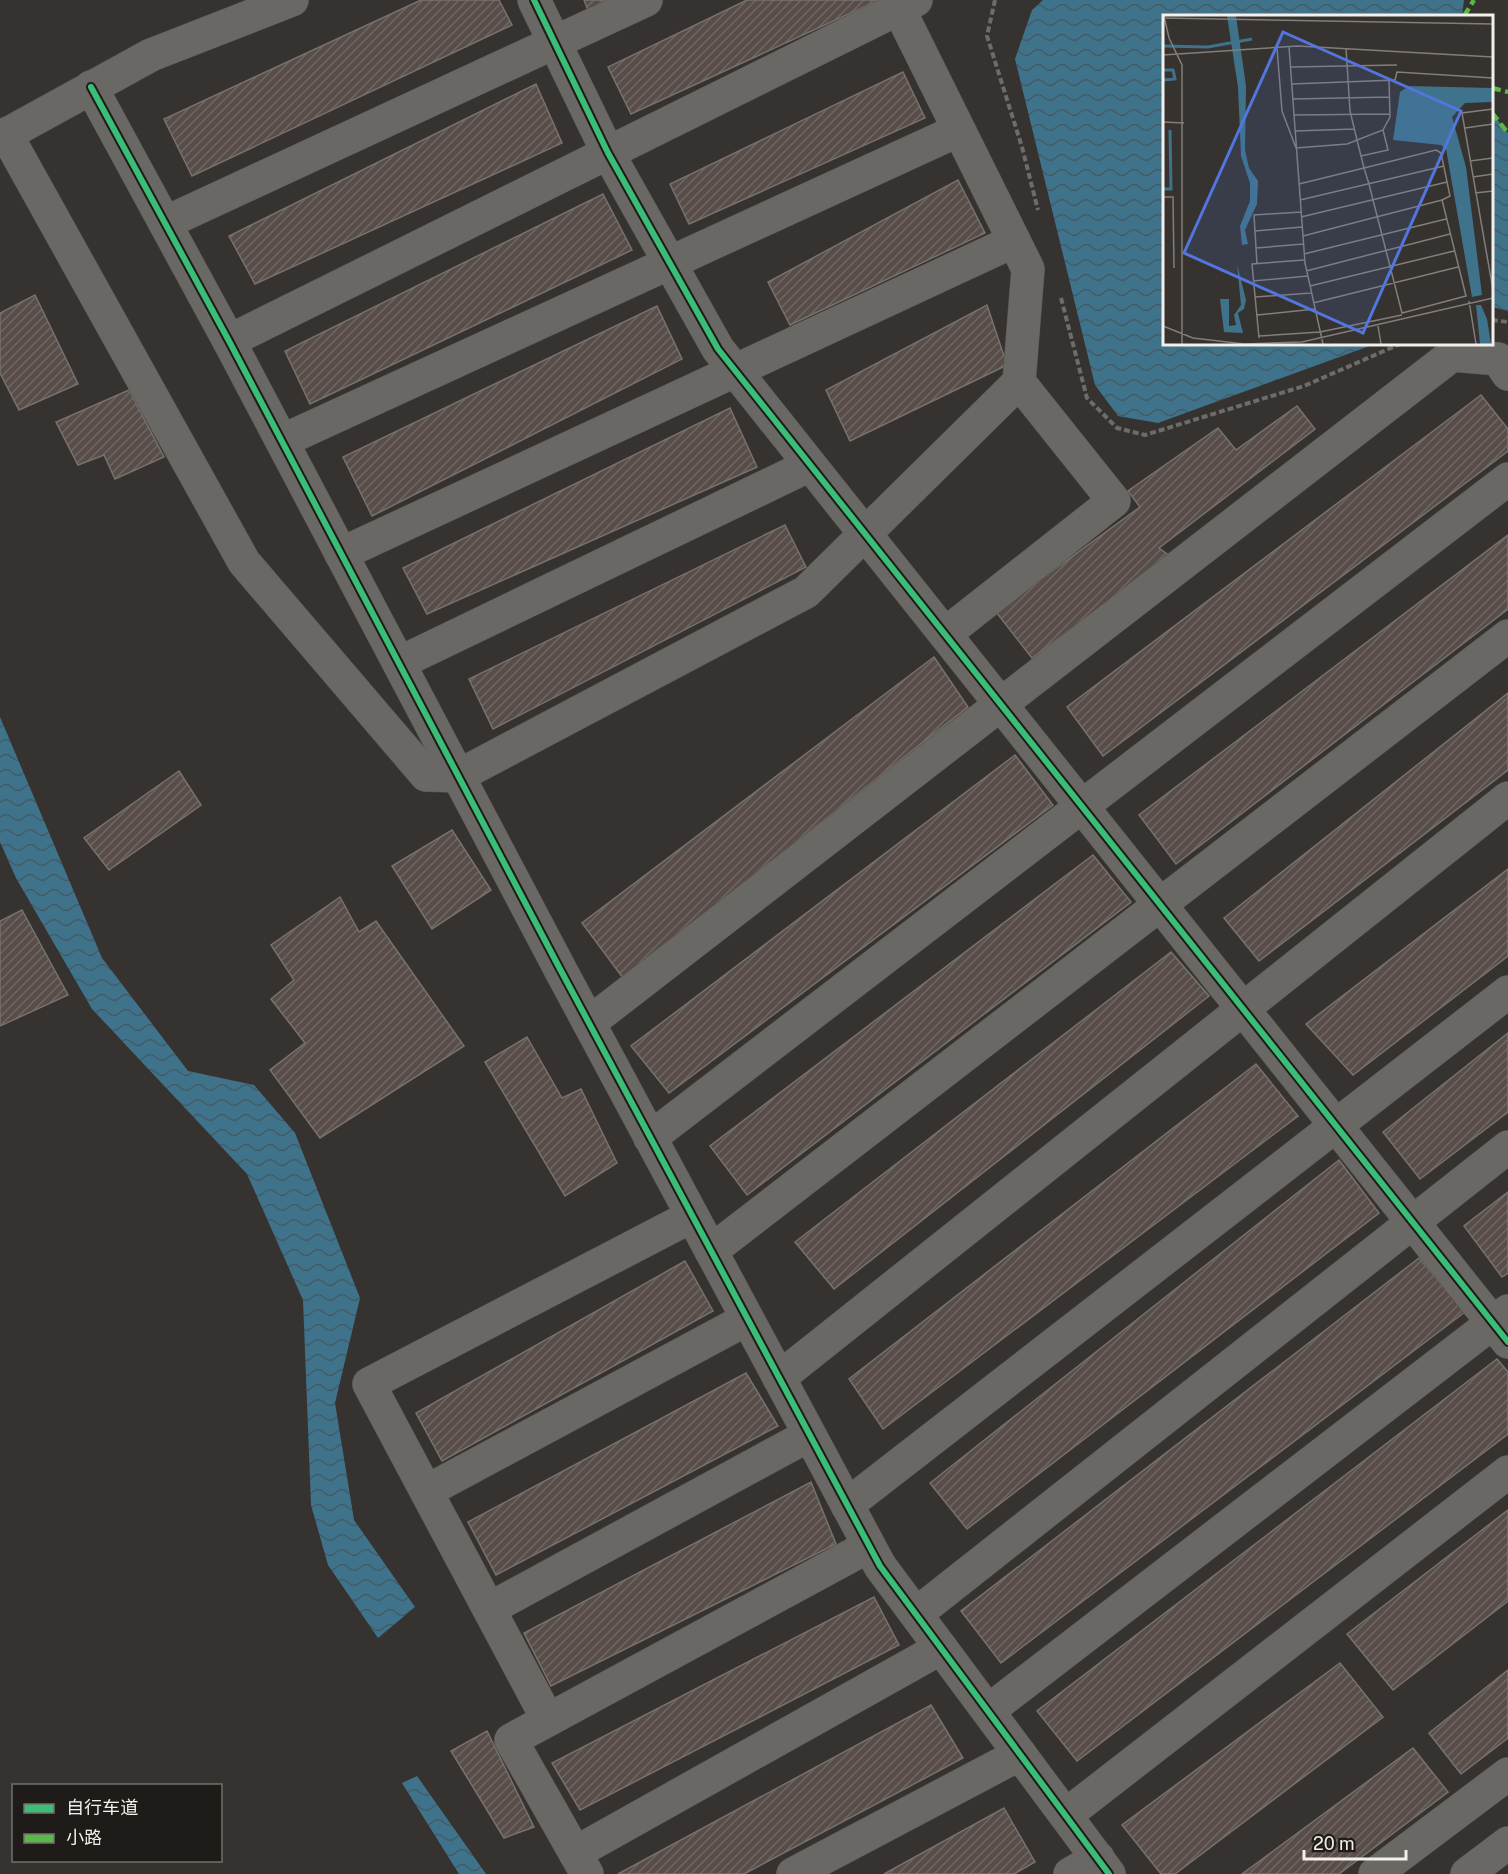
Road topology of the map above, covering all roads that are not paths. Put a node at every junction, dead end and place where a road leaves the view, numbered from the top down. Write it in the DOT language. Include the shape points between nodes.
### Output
graph roads {
  1 [pos="292,0"];
  2 [pos="534,0"];
  3 [pos="646,0"];
  4 [pos="907,4"];
  5 [pos="555,43"];
  6 [pos="92,87"];
  7 [pos="959,130"];
  8 [pos="3,136"];
  9 [pos="608,153"];
  10 [pos="165,223"];
  11 [pos="1014,241"];
  12 [pos="670,263"];
  13 [pos="229,341"];
  14 [pos="735,371"];
  15 [pos="1508,374"];
  16 [pos="1019,382"];
  17 [pos="282,441"];
  18 [pos="810,465"];
  19 [pos="1508,479"];
  20 [pos="865,533"];
  21 [pos="341,554"];
  22 [pos="945,634"];
  23 [pos="1508,636"];
  24 [pos="399,663"];
  25 [pos="1001,704"];
  26 [pos="458,776"];
  27 [pos="1508,798"];
  28 [pos="1082,806"];
  29 [pos="1160,904"];
  30 [pos="1508,992"];
  31 [pos="589,1023"];
  32 [pos="1336,1126"];
  33 [pos="650,1138"];
  34 [pos="1508,1147"];
  35 [pos="692,1216"];
  36 [pos="1413,1222"];
  37 [pos="711,1251"];
  38 [pos="747,1319"];
  39 [pos="1503,1325"];
  40 [pos="779,1378"];
  41 [pos="809,1435"];
  42 [pos="1508,1472"];
  43 [pos="427,1491"];
  44 [pos="847,1505"];
  45 [pos="869,1546"];
  46 [pos="489,1609"];
  47 [pos="916,1614"];
  48 [pos="941,1648"];
  49 [pos="988,1711"];
  50 [pos="548,1720"];
  51 [pos="1020,1754"];
  52 [pos="1508,1774"];
  53 [pos="1066,1815"];
  54 [pos="1508,1843"];
  55 [pos="581,1864"];
  56 [pos="1092,1869"];
  57 [pos="793,1874"];
  58 [pos="1375,1874"];
  59 [pos="1467,1874"];
  1 -- 6 [label="street" via="151,55"];
  2 -- 5 [label="street"];
  3 -- 5 [label="street"];
  4 -- 7 [label="street"];
  4 -- 9 [label="street"];
  5 -- 9 [label="street"];
  5 -- 10 [label="street"];
  6 -- 8 [label="street"];
  6 -- 10 [label="street"];
  7 -- 11 [label="street"];
  7 -- 12 [label="street"];
  8 -- 26 [label="street" via="244,562 426,775"];
  9 -- 12 [label="street"];
  9 -- 13 [label="street"];
  10 -- 13 [label="street"];
  11 -- 14 [label="street"];
  11 -- 16 [label="street" via="1028,269"];
  12 -- 14 [label="street" via="718,350"];
  12 -- 17 [label="street"];
  13 -- 17 [label="street"];
  14 -- 18 [label="street"];
  14 -- 21 [label="street"];
  15 -- 25 [label="street" via="1498,359 1452,355"];
  16 -- 20 [label="street"];
  16 -- 22 [label="street" via="1114,501"];
  17 -- 21 [label="street"];
  18 -- 20 [label="street"];
  18 -- 24 [label="street"];
  19 -- 28 [label="street"];
  20 -- 22 [label="street"];
  20 -- 26 [label="street" via="806,592"];
  21 -- 24 [label="street"];
  22 -- 25 [label="street"];
  23 -- 29 [label="street"];
  24 -- 26 [label="street"];
  25 -- 28 [label="street"];
  25 -- 31 [label="street"];
  26 -- 31 [label="street"];
  27 -- 40 [label="street"];
  28 -- 29 [label="street"];
  28 -- 33 [label="street"];
  29 -- 32 [label="street"];
  29 -- 37 [label="street"];
  30 -- 32 [label="street"];
  31 -- 33 [label="street"];
  32 -- 36 [label="street"];
  32 -- 44 [label="street"];
  33 -- 35 [label="street"];
  34 -- 36 [label="street"];
  35 -- 37 [label="street"];
  35 -- 43 [label="street" via="369,1384"];
  36 -- 39 [label="street"];
  36 -- 47 [label="street"];
  37 -- 38 [label="street"];
  38 -- 40 [label="street"];
  38 -- 43 [label="street"];
  39 -- 49 [label="street"];
  40 -- 41 [label="street"];
  41 -- 44 [label="street"];
  41 -- 46 [label="street"];
  42 -- 53 [label="street"];
  43 -- 46 [label="street"];
  44 -- 45 [label="street"];
  45 -- 47 [label="street"];
  45 -- 50 [label="street"];
  46 -- 50 [label="street"];
  47 -- 48 [label="street"];
  48 -- 49 [label="street"];
  48 -- 55 [label="street"];
  49 -- 51 [label="street"];
  50 -- 55 [label="street" via="511,1740"];
  51 -- 53 [label="street"];
  51 -- 57 [label="street"];
  52 -- 58 [label="street"];
  53 -- 56 [label="street"];
  54 -- 59 [label="street"];
}
